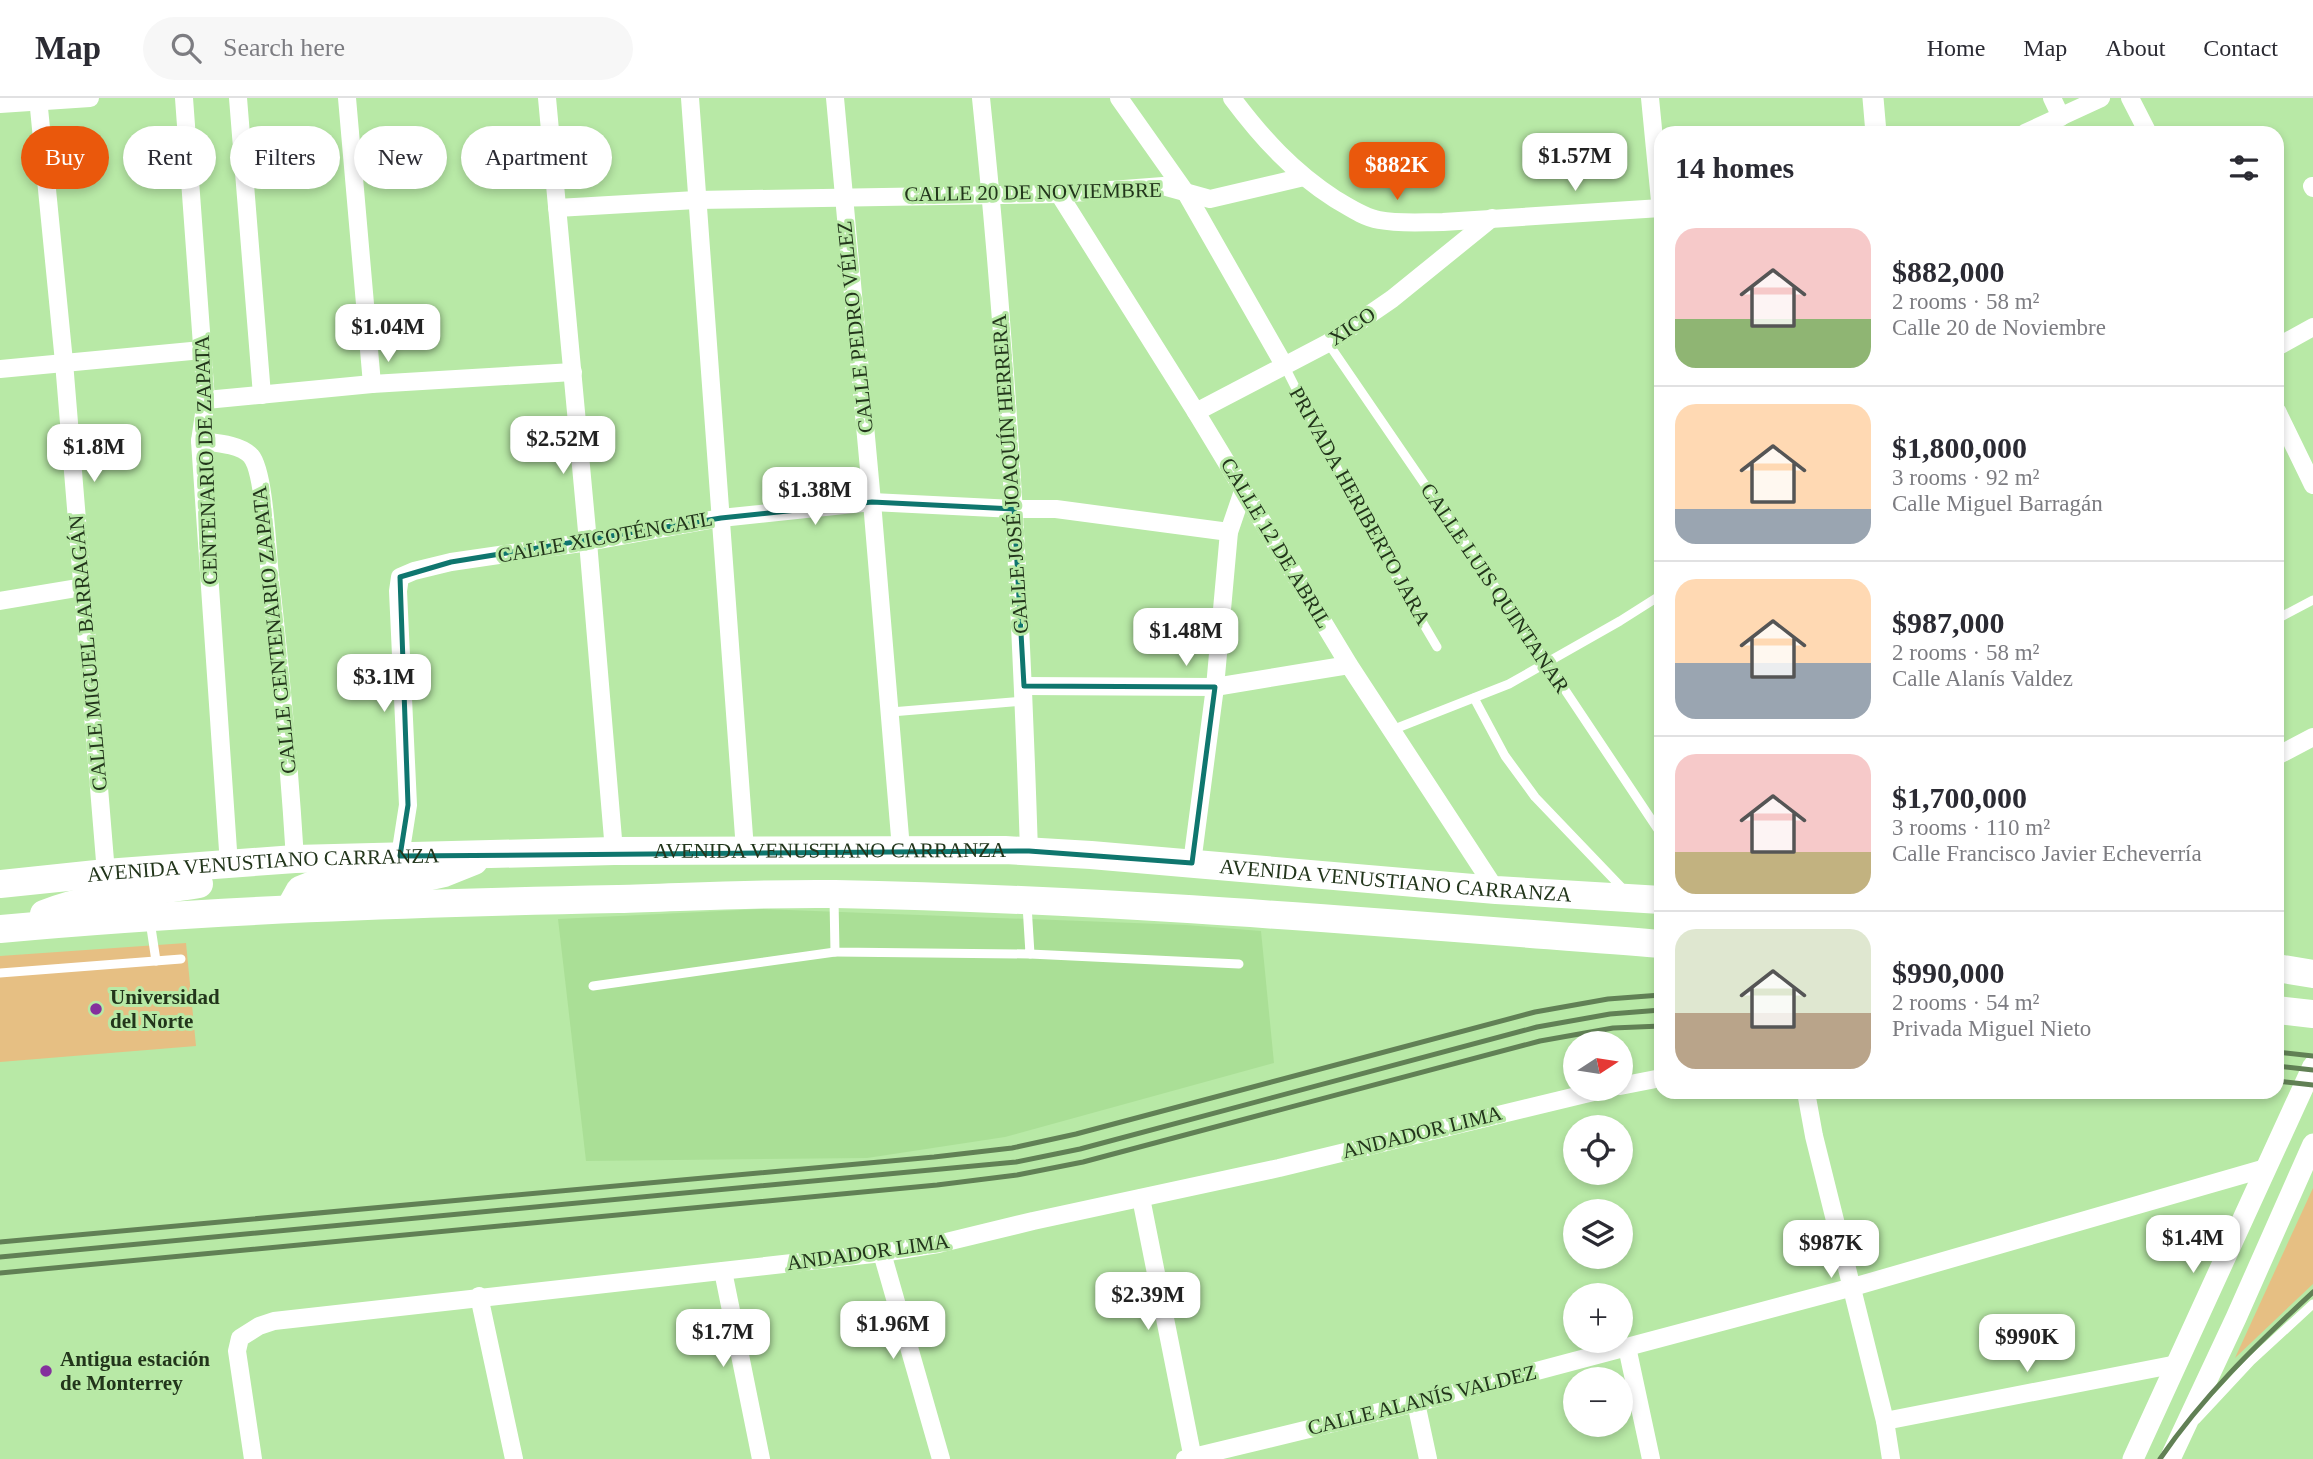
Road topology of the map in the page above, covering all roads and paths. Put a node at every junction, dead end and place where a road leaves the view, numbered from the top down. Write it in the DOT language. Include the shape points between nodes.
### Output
graph roads {
  1 [pos="90,98"];
  2 [pos="184,98"];
  3 [pos="238,98"];
  4 [pos="347,98"];
  5 [pos="547,98"];
  6 [pos="690,98"];
  7 [pos="835,98"];
  8 [pos="981,98"];
  9 [pos="1119,98"];
  10 [pos="1232,98"];
  11 [pos="1650,98"];
  12 [pos="1873,98"];
  13 [pos="2052,98"];
  14 [pos="2101,98"];
  15 [pos="2130,98"];
  16 [pos="38,100"];
  17 [pos="0,104"];
  18 [pos="2061,117"];
  19 [pos="1875,126"];
  20 [pos="2041,126"];
  21 [pos="2144,126"];
  22 [pos="1654,138"];
  23 [pos="1304,177"];
  24 [pos="1186,193"];
  25 [pos="991,194"];
  26 [pos="1059,194"];
  27 [pos="842,196"];
  28 [pos="696,200"];
  29 [pos="557,208"];
  30 [pos="1654,209"];
  31 [pos="1492,218"];
  32 [pos="2313,327"];
  33 [pos="1328,343"];
  34 [pos="2284,343"];
  35 [pos="202,350"];
  36 [pos="64,362"];
  37 [pos="1284,365"];
  38 [pos="0,369"];
  39 [pos="573,372"];
  40 [pos="372,384"];
  41 [pos="262,395"];
  42 [pos="206,400"];
  43 [pos="1196,412"];
  44 [pos="2284,425"];
  45 [pos="200,440"];
  46 [pos="2313,485"];
  47 [pos="1243,491"];
  48 [pos="872,502"];
  49 [pos="1014,509"];
  50 [pos="720,518"];
  51 [pos="1229,532"];
  52 [pos="588,542"];
  53 [pos="83,587"];
  54 [pos="1654,599"];
  55 [pos="2313,600"];
  56 [pos="0,601"];
  57 [pos="2284,615"];
  58 [pos="1437,647"];
  59 [pos="1547,663"];
  60 [pos="1349,665"];
  61 [pos="1215,687"];
  62 [pos="1024,694"];
  63 [pos="1474,698"];
  64 [pos="891,712"];
  65 [pos="1392,730"];
  66 [pos="2313,737"];
  67 [pos="2284,752"];
  68 [pos="1654,824"];
  69 [pos="901,849"];
  70 [pos="745,850"];
  71 [pos="614,851"];
  72 [pos="1029,851"];
  73 [pos="489,853"];
  74 [pos="400,856"];
  75 [pos="295,859"];
  76 [pos="1192,863"];
  77 [pos="229,864"];
  78 [pos="106,873"];
  79 [pos="0,884"];
  80 [pos="1496,890"];
  81 [pos="833,894"];
  82 [pos="1631,898"];
  83 [pos="1654,900"];
  84 [pos="1026,901"];
  85 [pos="290,908"];
  86 [pos="150,916"];
  87 [pos="10,928"];
  88 [pos="1654,943"];
  89 [pos="835,952"];
  90 [pos="1030,954"];
  91 [pos="181,958"];
  92 [pos="156,961"];
  93 [pos="1239,964"];
  94 [pos="2284,969"];
  95 [pos="0,973"];
  96 [pos="2313,974"];
  97 [pos="593,986"];
  98 [pos="2284,1011"];
  99 [pos="2313,1014"];
  100 [pos="2313,1066"];
  101 [pos="1654,1079"];
  102 [pos="1633,1083"];
  103 [pos="1563,1099"];
  104 [pos="1807,1099"];
  105 [pos="2313,1144"];
  106 [pos="2266,1168"];
  107 [pos="1140,1198"];
  108 [pos="882,1253"];
  109 [pos="723,1270"];
  110 [pos="1853,1287"];
  111 [pos="479,1296"];
  112 [pos="2313,1304"];
  113 [pos="1633,1345"];
  114 [pos="1604,1353"];
  115 [pos="1628,1353"];
  116 [pos="2177,1364"];
  117 [pos="1416,1403"];
  118 [pos="1885,1422"];
  119 [pos="2181,1436"];
  120 [pos="1190,1458"];
  121 [pos="253,1459"];
  122 [pos="514,1459"];
  123 [pos="761,1459"];
  124 [pos="941,1459"];
  125 [pos="1428,1459"];
  126 [pos="1651,1459"];
  127 [pos="1891,1459"];
  128 [pos="2133,1459"];
  129 [pos="2170,1459"];
  1 -- 16 [label="street"];
  2 -- 35 [label="street, CENTENARIO DE ZAPATA"];
  3 -- 41 [label="street"];
  4 -- 40 [label="street"];
  5 -- 29 [label="street"];
  6 -- 28 [label="street"];
  7 -- 27 [label="street, CALLE PEDRO VÉLEZ"];
  8 -- 25 [label="street, CALLE JOSÉ JOAQUÍN HERRERA"];
  9 -- 24 [label="street"];
  10 -- 23 [label="street" via="1278,154"];
  11 -- 22 [label="street"];
  12 -- 19 [label="street"];
  13 -- 18 [label="street"];
  14 -- 18 [label="street"];
  15 -- 21 [label="street"];
  16 -- 17 [label="street"];
  16 -- 36 [label="street, CALLE MIGUEL BARRAGÁN"];
  18 -- 20 [label="street"];
  23 -- 24 [label="street, CALLE 20 DE NOVIEMBRE" via="1210,199"];
  23 -- 31 [label="street" via="1353,210 1378,220 1409,223"];
  24 -- 26 [label="street, CALLE 20 DE NOVIEMBRE" via="1163,186"];
  24 -- 37 [label="street"];
  25 -- 26 [label="street, CALLE 20 DE NOVIEMBRE"];
  25 -- 27 [label="street, CALLE 20 DE NOVIEMBRE"];
  25 -- 49 [label="street, CALLE JOSÉ JOAQUÍN HERRERA"];
  26 -- 43 [label="street, CALLE 12 DE ABRIL"];
  27 -- 28 [label="street, CALLE 20 DE NOVIEMBRE"];
  27 -- 48 [label="street, CALLE PEDRO VÉLEZ"];
  28 -- 29 [label="street, CALLE 20 DE NOVIEMBRE"];
  28 -- 50 [label="street"];
  29 -- 39 [label="street"];
  30 -- 31 [label="street"];
  31 -- 33 [label="street, XICO" via="1392,299"];
  32 -- 34 [label="street"];
  33 -- 37 [label="street, XICO"];
  33 -- 59 [label="lane, CALLE LUIS QUINTANAR"];
  35 -- 36 [label="street"];
  35 -- 42 [label="street, CENTENARIO DE ZAPATA"];
  36 -- 38 [label="street"];
  36 -- 53 [label="street, CALLE MIGUEL BARRAGÁN"];
  37 -- 43 [label="street, XICO"];
  37 -- 58 [label="lane, PRIVADA HERIBERTO JARA" via="1338,475"];
  39 -- 40 [label="street"];
  39 -- 52 [label="street"];
  40 -- 41 [label="street"];
  41 -- 42 [label="street"];
  42 -- 45 [label="street, CENTENARIO DE ZAPATA"];
  43 -- 47 [label="street, CALLE 12 DE ABRIL"];
  44 -- 46 [label="street"];
  45 -- 75 [label="street, CALLE CENTENARIO ZAPATA" via="243,450 257,471 288,745"];
  45 -- 77 [label="street, CENTENARIO DE ZAPATA"];
  47 -- 51 [label="street"];
  47 -- 60 [label="street, CALLE 12 DE ABRIL"];
  48 -- 49 [label="street, CALLE XICOTÉNCATL"];
  48 -- 50 [label="street, CALLE XICOTÉNCATL"];
  48 -- 64 [label="street, CALLE PEDRO VÉLEZ"];
  49 -- 51 [label="street, CALLE XICOTÉNCATL" via="1056,509"];
  49 -- 62 [label="street, CALLE JOSÉ JOAQUÍN HERRERA"];
  50 -- 52 [label="street, CALLE XICOTÉNCATL"];
  50 -- 70 [label="street"];
  51 -- 61 [label="street"];
  52 -- 71 [label="street"];
  52 -- 74 [label="street, CALLE XICOTÉNCATL" via="451,562 400,577 408,805"];
  53 -- 56 [label="street"];
  53 -- 78 [label="street, CALLE MIGUEL BARRAGÁN"];
  54 -- 59 [label="lane"];
  55 -- 57 [label="lane"];
  59 -- 63 [label="lane"];
  59 -- 68 [label="lane, CALLE LUIS QUINTANAR"];
  60 -- 61 [label="street"];
  60 -- 65 [label="street, CALLE 12 DE ABRIL"];
  61 -- 62 [label="street"];
  61 -- 76 [label="street"];
  62 -- 64 [label="lane"];
  62 -- 72 [label="street, CALLE JOSÉ JOAQUÍN HERRERA"];
  63 -- 65 [label="lane"];
  63 -- 82 [label="lane" via="1535,797"];
  64 -- 69 [label="street, CALLE PEDRO VÉLEZ"];
  65 -- 80 [label="street, CALLE 12 DE ABRIL"];
  66 -- 67 [label="street"];
  69 -- 70 [label="main road, AVENIDA VENUSTIANO CARRANZA"];
  69 -- 72 [label="main road, AVENIDA VENUSTIANO CARRANZA"];
  70 -- 71 [label="main road, AVENIDA VENUSTIANO CARRANZA"];
  71 -- 73 [label="main road, AVENIDA VENUSTIANO CARRANZA"];
  72 -- 76 [label="main road, AVENIDA VENUSTIANO CARRANZA"];
  73 -- 74 [label="main road, AVENIDA VENUSTIANO CARRANZA"];
  73 -- 85 [label="main road" via="460,868 426,877 320,882 300,890"];
  74 -- 75 [label="main road, AVENIDA VENUSTIANO CARRANZA"];
  75 -- 77 [label="main road, AVENIDA VENUSTIANO CARRANZA"];
  76 -- 80 [label="main road, AVENIDA VENUSTIANO CARRANZA"];
  77 -- 78 [label="main road, AVENIDA VENUSTIANO CARRANZA"];
  77 -- 87 [label="main road" via="216,880 63,906"];
  78 -- 79 [label="main road, AVENIDA VENUSTIANO CARRANZA"];
  80 -- 82 [label="main road, AVENIDA VENUSTIANO CARRANZA"];
  81 -- 84 [label="main road, AVENIDA VENUSTIANO CARRANZA"];
  81 -- 85 [label="main road, AVENIDA VENUSTIANO CARRANZA"];
  81 -- 89 [label="lane"];
  82 -- 83 [label="main road, AVENIDA VENUSTIANO CARRANZA"];
  84 -- 88 [label="main road, AVENIDA VENUSTIANO CARRANZA"];
  84 -- 90 [label="lane"];
  85 -- 86 [label="main road, AVENIDA VENUSTIANO CARRANZA"];
  86 -- 87 [label="main road, AVENIDA VENUSTIANO CARRANZA"];
  86 -- 92 [label="lane"];
  89 -- 90 [label="lane"];
  89 -- 97 [label="lane"];
  90 -- 93 [label="lane"];
  91 -- 92 [label="lane"];
  92 -- 95 [label="lane"];
  94 -- 96 [label="main road"];
  98 -- 99 [label="main road"];
  100 -- 106 [label="street"];
  101 -- 102 [label="street"];
  103 -- 107 [label="street, ANDADOR LIMA"];
  104 -- 110 [label="street"];
  105 -- 119 [label="street"];
  106 -- 110 [label="street, CALLE ALANÍS VALDEZ"];
  106 -- 116 [label="street"];
  107 -- 108 [label="street, ANDADOR LIMA"];
  107 -- 120 [label="street"];
  108 -- 109 [label="street, ANDADOR LIMA"];
  108 -- 124 [label="street"];
  109 -- 111 [label="street, ANDADOR LIMA"];
  109 -- 123 [label="street"];
  110 -- 113 [label="street, CALLE ALANÍS VALDEZ"];
  110 -- 118 [label="street"];
  111 -- 121 [label="street, ANDADOR LIMA" via="295,1317 249,1331 240,1338 237,1351"];
  111 -- 122 [label="street"];
  112 -- 119 [label="lane" via="2251,1361"];
  114 -- 117 [label="street, CALLE ALANÍS VALDEZ"];
  115 -- 126 [label="street"];
  116 -- 118 [label="street"];
  116 -- 128 [label="street"];
  117 -- 120 [label="street, CALLE ALANÍS VALDEZ"];
  117 -- 125 [label="street"];
  118 -- 127 [label="street"];
  119 -- 129 [label="street"];
}
